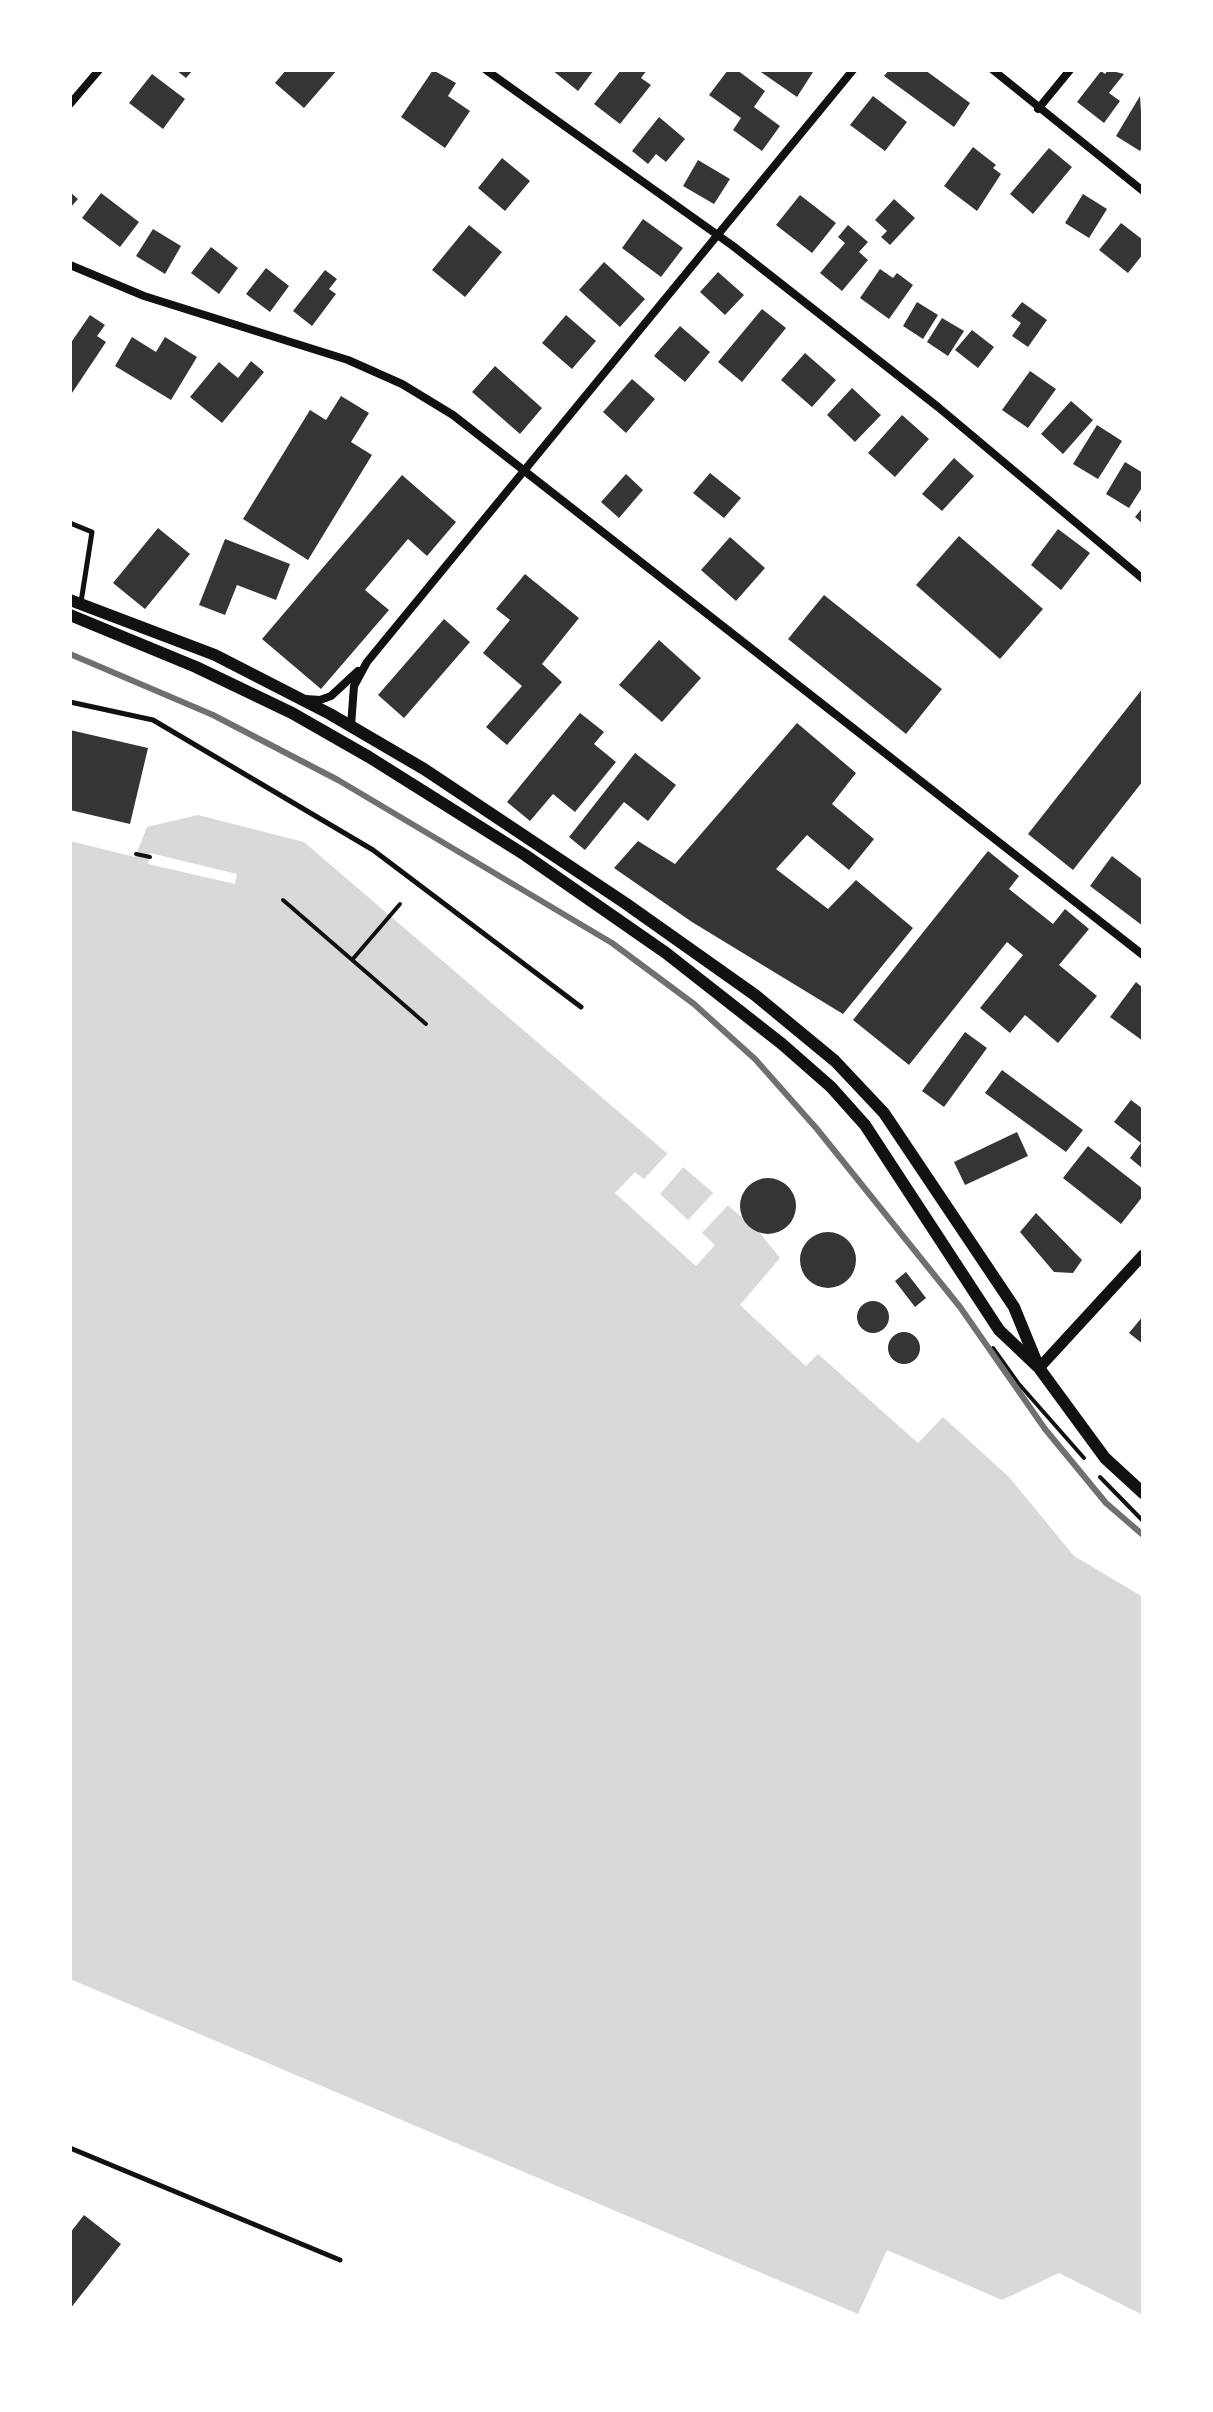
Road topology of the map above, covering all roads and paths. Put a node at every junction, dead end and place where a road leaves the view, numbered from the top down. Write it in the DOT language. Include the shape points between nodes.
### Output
graph roads {
  1 [pos="99,70"];
  2 [pos="486,70"];
  3 [pos="853,70"];
  4 [pos="993,70"];
  5 [pos="1070,70"];
  6 [pos="70,104"];
  7 [pos="1038,109"];
  8 [pos="1143,191"];
  9 [pos="720,237"];
  10 [pos="70,265"];
  11 [pos="526,468"];
  12 [pos="70,523"];
  13 [pos="1143,579"];
  14 [pos="75,602"];
  15 [pos="70,615"];
  16 [pos="367,662"];
  17 [pos="296,695"];
  18 [pos="70,702"];
  19 [pos="351,726"];
  20 [pos="136,854"];
  21 [pos="150,857"];
  22 [pos="283,900"];
  23 [pos="400,904"];
  24 [pos="1143,955"];
  25 [pos="352,960"];
  26 [pos="581,1007"];
  27 [pos="426,1024"];
  28 [pos="1143,1255"];
  29 [pos="993,1347"];
  30 [pos="1039,1368"];
  31 [pos="1086,1461"];
  32 [pos="1095,1472"];
  33 [pos="1143,1493"];
  34 [pos="1143,1521"];
  35 [pos="70,2148"];
  36 [pos="340,2260"];
  1 -- 6 [label="street"];
  2 -- 9 [label="street"];
  3 -- 9 [label="street"];
  4 -- 7 [label="street"];
  5 -- 7 [label="street"];
  7 -- 8 [label="street"];
  9 -- 11 [label="street"];
  9 -- 13 [label="street" via="938,407"];
  10 -- 11 [label="street" via="144,296 348,360 402,384"];
  11 -- 16 [label="street"];
  11 -- 24 [label="street"];
  12 -- 14 [label="lane" via="92,532"];
  14 -- 17 [label="main road" via="215,655"];
  15 -- 30 [label="main road" via="196,667 332,735 525,855 666,953 782,1044 850,1108 999,1330"];
  16 -- 17 [label="street" via="325,698"];
  16 -- 19 [label="street" via="354,686"];
  17 -- 19 [label="main road"];
  18 -- 26 [label="lane" via="153,720 373,850"];
  19 -- 30 [label="main road" via="625,903 755,995 835,1061 903,1140 1014,1307"];
  20 -- 21 [label="path"];
  22 -- 25 [label="path"];
  23 -- 25 [label="path"];
  25 -- 27 [label="path"];
  28 -- 30 [label="street"];
  29 -- 31 [label="path"];
  30 -- 33 [label="main road" via="1105,1458"];
  32 -- 34 [label="path"];
  35 -- 36 [label="lane"];
}
